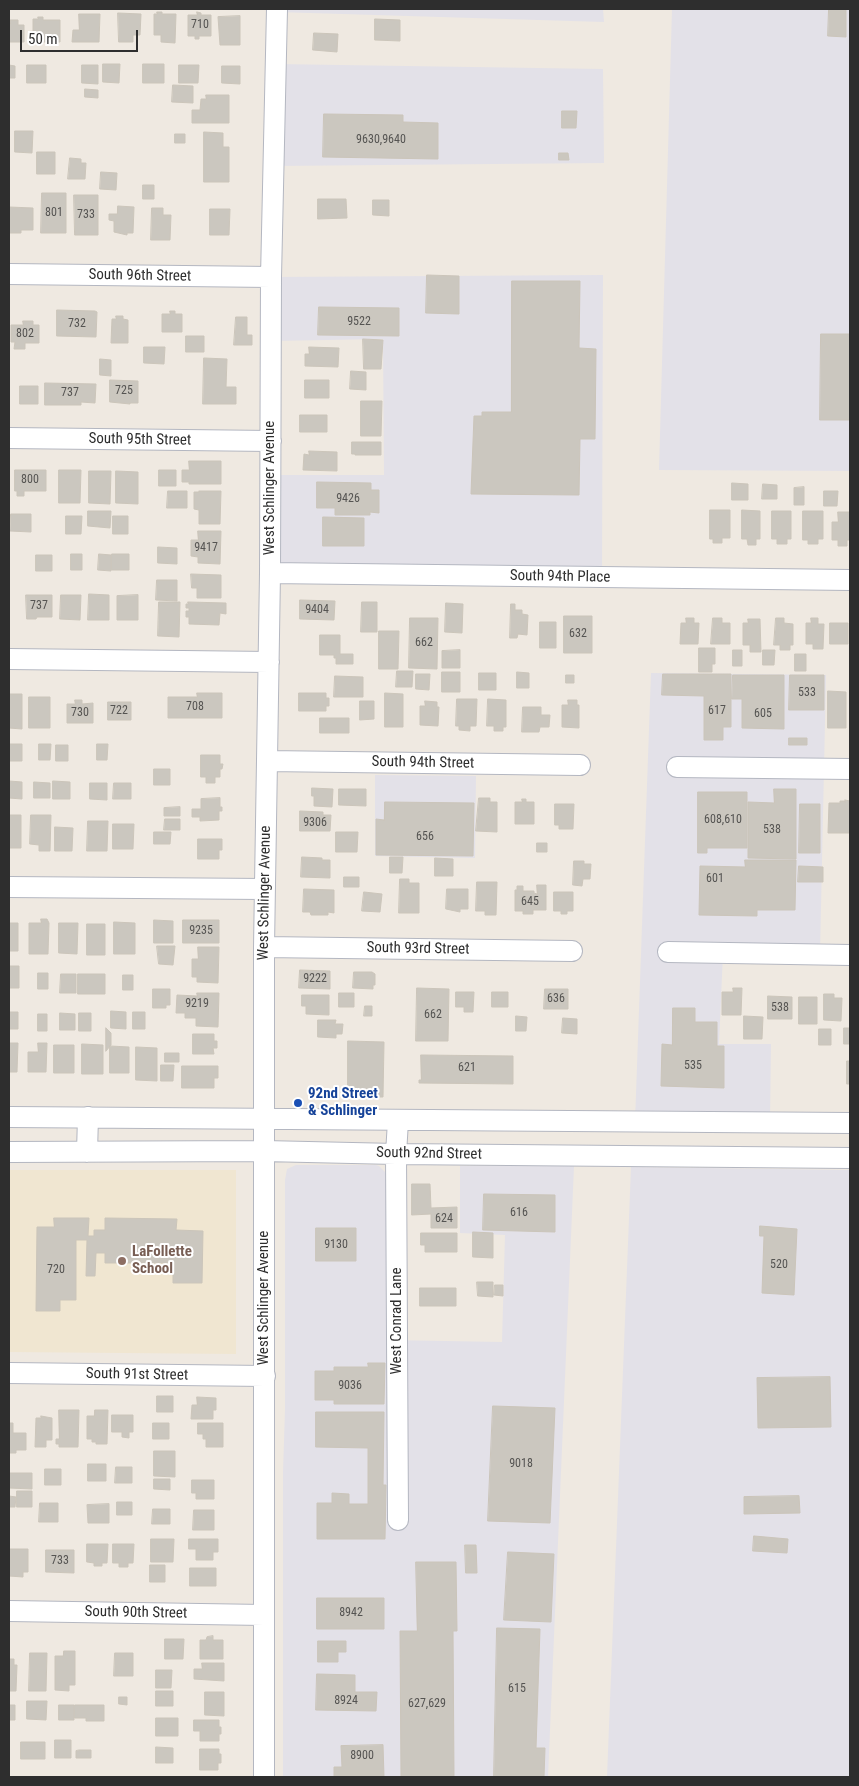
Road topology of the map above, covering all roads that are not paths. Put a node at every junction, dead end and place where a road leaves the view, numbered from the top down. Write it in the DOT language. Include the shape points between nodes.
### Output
graph roads {
  1 [pos="277,9"];
  2 [pos="9,274"];
  3 [pos="271,277"];
  4 [pos="9,438"];
  5 [pos="271,442"];
  6 [pos="270,573"];
  7 [pos="850,580"];
  8 [pos="9,659"];
  9 [pos="269,662"];
  10 [pos="267,761"];
  11 [pos="580,766"];
  12 [pos="677,767"];
  13 [pos="850,769"];
  14 [pos="9,887"];
  15 [pos="264,889"];
  16 [pos="264,947"];
  17 [pos="572,951"];
  18 [pos="668,952"];
  19 [pos="850,955"];
  20 [pos="9,1117"];
  21 [pos="88,1118"];
  22 [pos="264,1119"];
  23 [pos="398,1121"];
  24 [pos="850,1124"];
  25 [pos="264,1151"];
  26 [pos="9,1152"];
  27 [pos="87,1152"];
  28 [pos="396,1154"];
  29 [pos="850,1158"];
  30 [pos="9,1374"];
  31 [pos="265,1376"];
  32 [pos="398,1520"];
  33 [pos="9,1611"];
  34 [pos="264,1615"];
  35 [pos="264,1777"];
  1 -- 3 [label="street, West Schlinger Avenue"];
  2 -- 3 [label="street, South 96th Street"];
  3 -- 5 [label="street, West Schlinger Avenue"];
  4 -- 5 [label="street, South 95th Street"];
  5 -- 6 [label="street, West Schlinger Avenue"];
  6 -- 7 [label="street, South 94th Place"];
  6 -- 9 [label="street, West Schlinger Avenue"];
  8 -- 9 [label="street"];
  9 -- 10 [label="street, West Schlinger Avenue"];
  10 -- 11 [label="street, South 94th Street"];
  10 -- 15 [label="street, West Schlinger Avenue"];
  12 -- 13 [label="street"];
  14 -- 15 [label="street"];
  15 -- 16 [label="street, West Schlinger Avenue"];
  16 -- 17 [label="street, South 93rd Street"];
  16 -- 22 [label="street, West Schlinger Avenue"];
  18 -- 19 [label="street"];
  20 -- 21 [label="street"];
  21 -- 22 [label="street"];
  21 -- 27 [label="street"];
  22 -- 23 [label="street"];
  22 -- 25 [label="street, West Schlinger Avenue"];
  23 -- 24 [label="street"];
  23 -- 28 [label="street, West Conrad Lane"];
  25 -- 27 [label="street, South 92nd Street"];
  25 -- 28 [label="street, South 92nd Street"];
  25 -- 31 [label="street, West Schlinger Avenue"];
  26 -- 27 [label="street, South 92nd Street"];
  28 -- 29 [label="street, South 92nd Street"];
  28 -- 32 [label="street, West Conrad Lane"];
  30 -- 31 [label="street, South 91st Street"];
  31 -- 34 [label="street, West Schlinger Avenue"];
  33 -- 34 [label="street, South 90th Street"];
  34 -- 35 [label="street, West Schlinger Avenue"];
}
